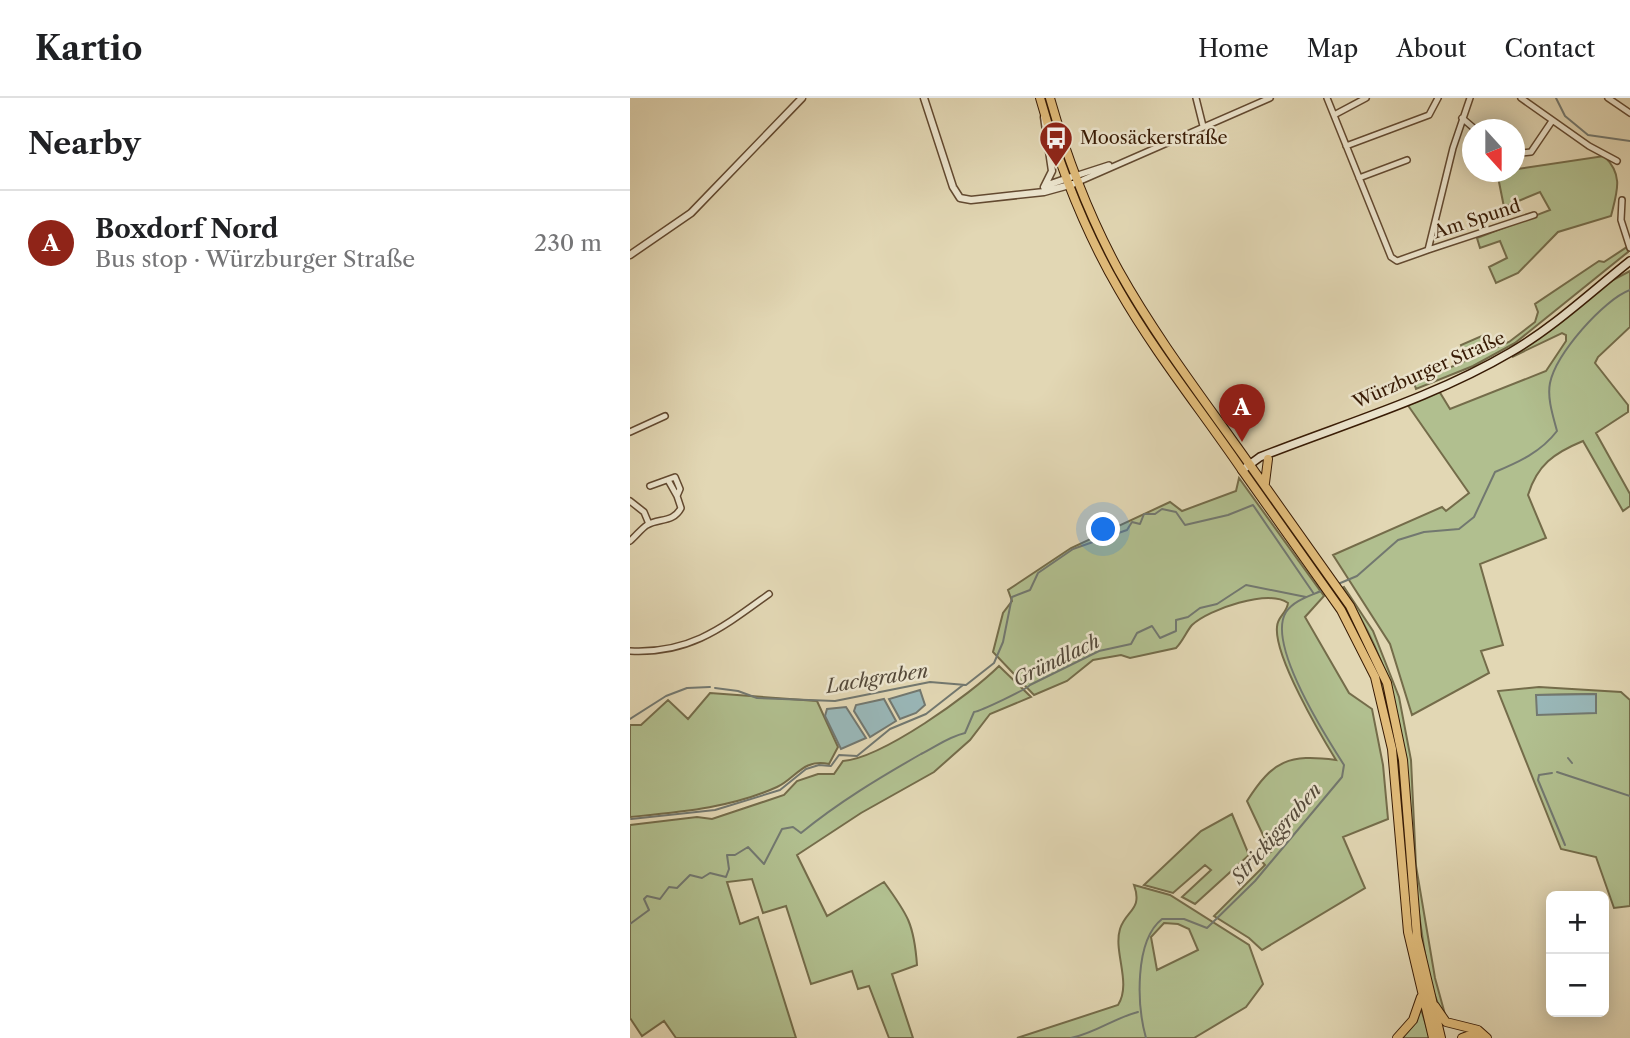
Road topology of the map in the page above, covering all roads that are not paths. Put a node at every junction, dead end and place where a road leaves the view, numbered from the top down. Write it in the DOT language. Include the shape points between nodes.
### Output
graph roads {
  1 [pos="802,98"];
  2 [pos="923,98"];
  3 [pos="1040,98"];
  4 [pos="1050,98"];
  5 [pos="1196,98"];
  6 [pos="1270,98"];
  7 [pos="1327,98"];
  8 [pos="1366,98"];
  9 [pos="1438,98"];
  10 [pos="1470,98"];
  11 [pos="1521,98"];
  12 [pos="1608,98"];
  13 [pos="1259,100"];
  14 [pos="1044,112"];
  15 [pos="1630,113"];
  16 [pos="1334,116"];
  17 [pos="1462,118"];
  18 [pos="1552,121"];
  19 [pos="1203,126"];
  20 [pos="1346,146"];
  21 [pos="1525,153"];
  22 [pos="1407,160"];
  23 [pos="1617,161"];
  24 [pos="1359,178"];
  25 [pos="1072,181"];
  26 [pos="1044,187"];
  27 [pos="1034,193"];
  28 [pos="1622,200"];
  29 [pos="1534,215"];
  30 [pos="1629,240"];
  31 [pos="1630,248"];
  32 [pos="1428,250"];
  33 [pos="630,255"];
  34 [pos="1630,261"];
  35 [pos="665,416"];
  36 [pos="630,432"];
  37 [pos="1300,443"];
  38 [pos="1268,459"];
  39 [pos="1250,465"];
  40 [pos="1242,470"];
  41 [pos="650,486"];
  42 [pos="1265,486"];
  43 [pos="630,501"];
  44 [pos="649,524"];
  45 [pos="630,541"];
  46 [pos="769,594"];
  47 [pos="630,651"];
  48 [pos="1424,994"];
  49 [pos="1397,1038"];
  50 [pos="1433,1038"];
  51 [pos="1441,1038"];
  52 [pos="1462,1038"];
  53 [pos="1485,1038"];
  1 -- 33 [label="street" via="691,213"];
  2 -- 27 [label="street" via="958,197 971,200"];
  3 -- 14 [label="main road"];
  4 -- 25 [label="main road"];
  5 -- 19 [label="street"];
  6 -- 13 [label="street"];
  7 -- 16 [label="street"];
  8 -- 16 [label="street"];
  9 -- 20 [label="street" via="1429,115"];
  10 -- 17 [label="street"];
  11 -- 18 [label="street"];
  12 -- 15 [label="street"];
  13 -- 19 [label="street"];
  14 -- 25 [label="main road"];
  14 -- 26 [label="street" via="1052,171"];
  16 -- 20 [label="street"];
  17 -- 32 [label="street"];
  18 -- 21 [label="street" via="1531,152"];
  18 -- 23 [label="street"];
  19 -- 25 [label="street"];
  20 -- 24 [label="street"];
  22 -- 24 [label="street"];
  24 -- 32 [label="street, Am Spund" via="1395,261"];
  25 -- 26 [label="street"];
  25 -- 27 [label="street"];
  25 -- 39 [label="main road" via="1137,302"];
  25 -- 40 [label="main road" via="1095,246 1129,307"];
  26 -- 27 [label="street"];
  28 -- 30 [label="street" via="1621,220"];
  29 -- 32 [label="street, Am Spund"];
  30 -- 31 [label="street"];
  34 -- 37 [label="main road, Würzburger Straße" via="1530,340 1497,360"];
  35 -- 36 [label="street"];
  37 -- 38 [label="main road, Würzburger Straße"];
  37 -- 39 [label="main road, Würzburger Straße"];
  38 -- 39 [label="main road, Würzburger Straße"];
  38 -- 42 [label="main road"];
  39 -- 40 [label="main road, Würzburger Straße"];
  39 -- 42 [label="main road"];
  40 -- 48 [label="main road" via="1331,594 1361,645 1386,715 1396,776 1405,916"];
  41 -- 44 [label="street" via="675,477 681,489 677,496 681,508 665,521"];
  42 -- 48 [label="main road" via="1339,590 1374,650 1395,712 1405,772 1412,896"];
  43 -- 44 [label="street" via="644,512"];
  44 -- 45 [label="street"];
  46 -- 47 [label="street" via="692,644 672,650"];
  48 -- 49 [label="main road" via="1413,1020"];
  48 -- 50 [label="main road"];
  48 -- 51 [label="main road"];
  48 -- 53 [label="main road" via="1446,1023 1478,1030"];
  52 -- 53 [label="main road"];
}
